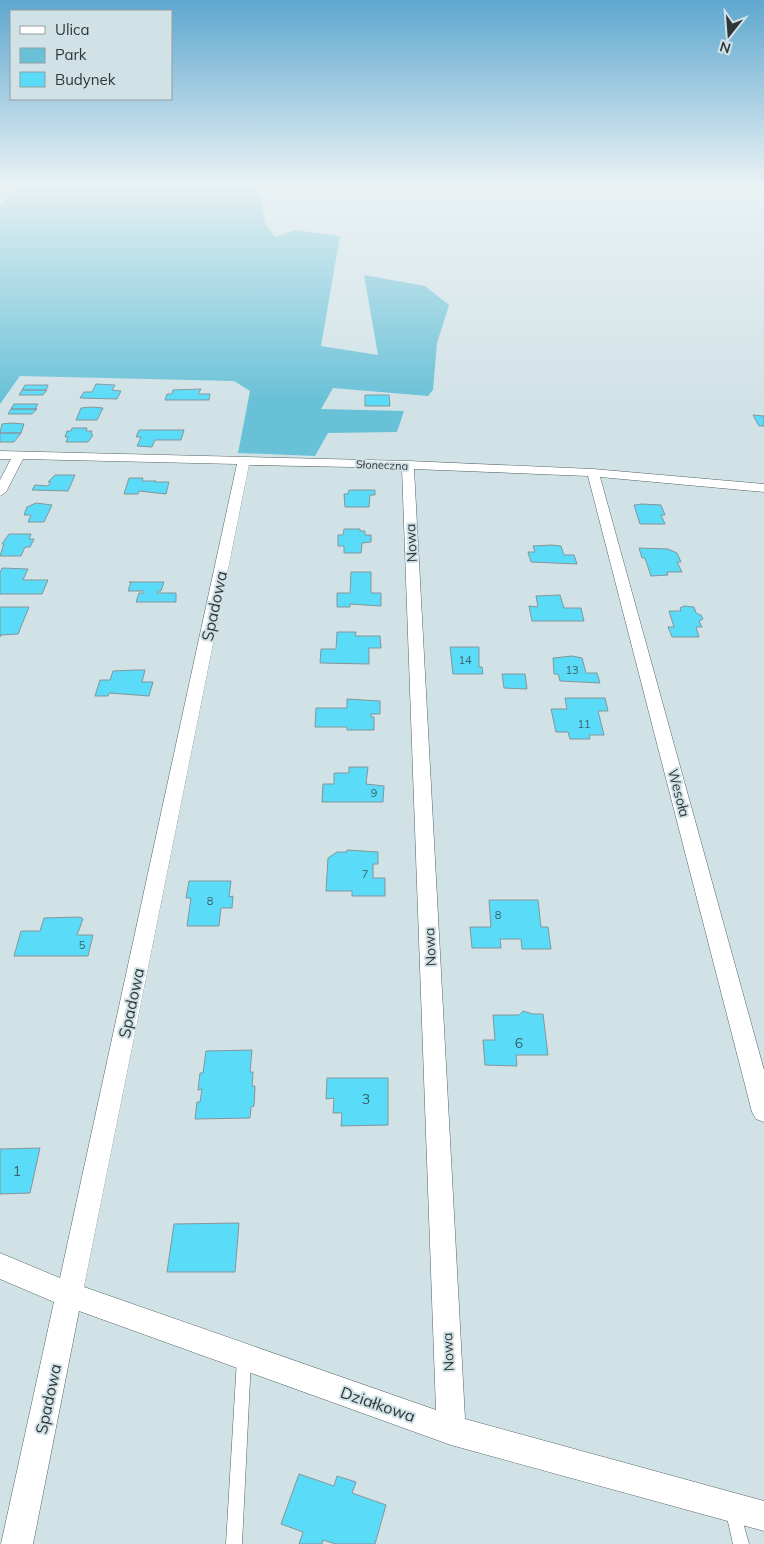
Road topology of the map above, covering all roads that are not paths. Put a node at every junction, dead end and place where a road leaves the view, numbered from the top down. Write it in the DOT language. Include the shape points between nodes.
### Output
graph roads {
  1 [pos="0,455"];
  2 [pos="19,455"];
  3 [pos="244,461"];
  4 [pos="408,465"];
  5 [pos="593,473"];
  6 [pos="764,488"];
  7 [pos="0,492"];
  8 [pos="764,1112"];
  9 [pos="0,1266"];
  10 [pos="70,1295"];
  11 [pos="244,1356"];
  12 [pos="451,1430"];
  13 [pos="733,1508"];
  14 [pos="764,1516"];
  15 [pos="17,1544"];
  16 [pos="234,1544"];
  17 [pos="741,1544"];
  1 -- 2 [label="street, Słoneczna"];
  2 -- 3 [label="street, Słoneczna"];
  2 -- 7 [label="street"];
  3 -- 4 [label="street, Słoneczna"];
  3 -- 10 [label="street, Spadowa"];
  4 -- 5 [label="street, Słoneczna"];
  4 -- 12 [label="street, Nowa"];
  5 -- 6 [label="street, Słoneczna"];
  5 -- 8 [label="street, Wesoła"];
  9 -- 10 [label="street, Działkowa"];
  10 -- 11 [label="street, Działkowa"];
  10 -- 15 [label="street, Spadowa"];
  11 -- 12 [label="street, Działkowa"];
  11 -- 16 [label="lane"];
  12 -- 13 [label="street, Działkowa"];
  13 -- 14 [label="street, Działkowa"];
  13 -- 17 [label="lane"];
}
